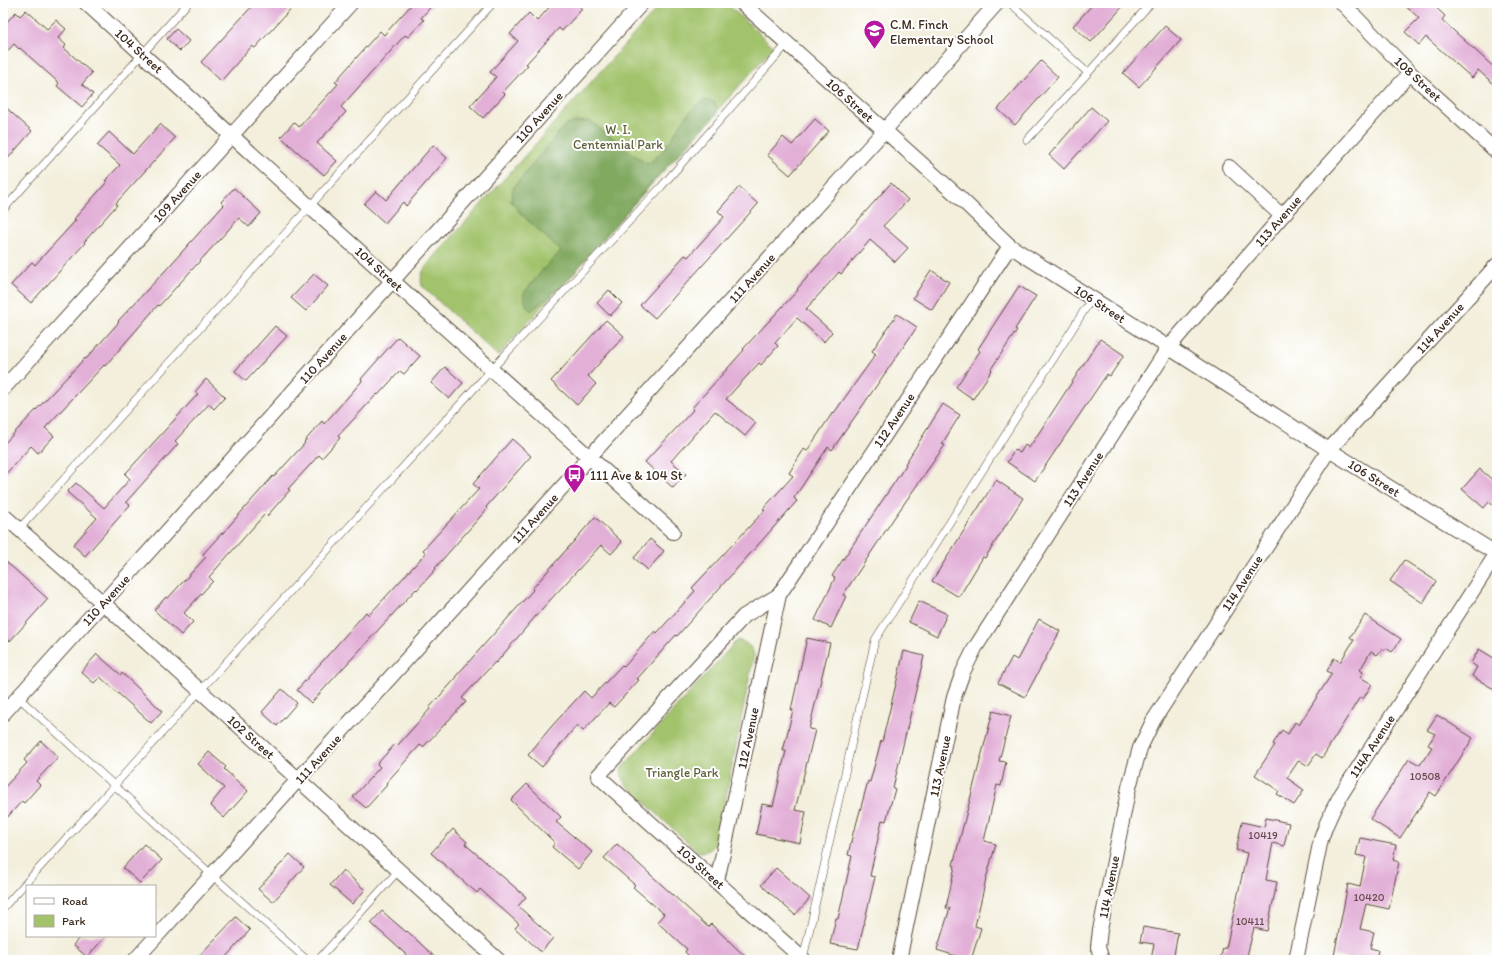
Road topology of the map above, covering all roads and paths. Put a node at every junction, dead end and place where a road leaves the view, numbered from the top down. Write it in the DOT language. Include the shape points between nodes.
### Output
graph roads {
  1 [pos="86,3"];
  2 [pos="188,3"];
  3 [pos="351,3"];
  4 [pos="492,3"];
  5 [pos="642,3"];
  6 [pos="742,3"];
  7 [pos="996,3"];
  8 [pos="1010,3"];
  9 [pos="1151,3"];
  10 [pos="1342,3"];
  11 [pos="788,43"];
  12 [pos="142,54"];
  13 [pos="1088,73"];
  14 [pos="1410,73"];
  15 [pos="884,131"];
  16 [pos="232,136"];
  17 [pos="1027,140"];
  18 [pos="1497,152"];
  19 [pos="1229,167"];
  20 [pos="310,207"];
  21 [pos="3,210"];
  22 [pos="1282,216"];
  23 [pos="1010,246"];
  24 [pos="1497,265"];
  25 [pos="392,280"];
  26 [pos="1092,298"];
  27 [pos="1168,348"];
  28 [pos="492,369"];
  29 [pos="3,389"];
  30 [pos="1329,450"];
  31 [pos="590,457"];
  32 [pos="3,515"];
  33 [pos="19,529"];
  34 [pos="673,532"];
  35 [pos="1497,554"];
  36 [pos="778,595"];
  37 [pos="103,603"];
  38 [pos="200,691"];
  39 [pos="18,697"];
  40 [pos="3,714"];
  41 [pos="598,776"];
  42 [pos="298,780"];
  43 [pos="115,785"];
  44 [pos="398,870"];
  45 [pos="212,875"];
  46 [pos="717,881"];
  47 [pos="3,908"];
  48 [pos="156,937"];
  49 [pos="156,937"];
  50 [pos="495,959"];
  51 [pos="1102,959"];
  52 [pos="135,960"];
  53 [pos="307,960"];
  54 [pos="318,960"];
  55 [pos="803,960"];
  56 [pos="899,960"];
  57 [pos="1296,960"];
  1 -- 12 [label="street, 104 Street"];
  2 -- 12 [label="lane"];
  3 -- 16 [label="street, 109 Avenue"];
  4 -- 20 [label="lane"];
  5 -- 25 [label="street, 110 Avenue"];
  6 -- 11 [label="street, 106 Street"];
  7 -- 15 [label="street, 111 Avenue"];
  8 -- 13 [label="lane"];
  9 -- 13 [label="lane"];
  10 -- 14 [label="street, 108 Street"];
  11 -- 15 [label="street, 106 Street"];
  11 -- 28 [label="lane" via="661,187"];
  12 -- 16 [label="street, 104 Street"];
  12 -- 21 [label="lane"];
  13 -- 17 [label="lane"];
  14 -- 18 [label="street, 108 Street"];
  14 -- 22 [label="street, 113 Avenue"];
  15 -- 23 [label="street, 106 Street"];
  15 -- 31 [label="street, 111 Avenue"];
  16 -- 20 [label="street, 104 Street"];
  16 -- 29 [label="street, 109 Avenue"];
  19 -- 22 [label="street"];
  20 -- 25 [label="street, 104 Street"];
  20 -- 33 [label="lane"];
  22 -- 27 [label="street, 113 Avenue"];
  23 -- 26 [label="street, 106 Street"];
  23 -- 36 [label="street, 112 Avenue"];
  24 -- 30 [label="street, 114 Avenue"];
  25 -- 28 [label="street, 104 Street"];
  25 -- 37 [label="street, 110 Avenue"];
  26 -- 27 [label="street, 106 Street"];
  26 -- 55 [label="lane" via="875,640"];
  27 -- 30 [label="street, 106 Street"];
  27 -- 56 [label="street, 113 Avenue" via="994,617 964,672 954,697"];
  28 -- 31 [label="street, 104 Street"];
  28 -- 38 [label="lane"];
  30 -- 35 [label="street, 106 Street"];
  30 -- 51 [label="street, 114 Avenue" via="1168,696 1140,748 1129,788 1100,930 1098,947"];
  31 -- 34 [label="street, 104 Street"];
  31 -- 42 [label="street, 111 Avenue"];
  32 -- 33 [label="street, 102 Street"];
  33 -- 37 [label="street, 102 Street"];
  35 -- 57 [label="street, 114A Avenue" via="1334,806 1320,845"];
  36 -- 41 [label="street, 112 Avenue" via="744,616"];
  36 -- 46 [label="street, 112 Avenue"];
  37 -- 38 [label="street, 102 Street"];
  37 -- 39 [label="street, 110 Avenue"];
  38 -- 42 [label="street, 102 Street"];
  38 -- 43 [label="lane"];
  39 -- 40 [label="street, 110 Avenue"];
  39 -- 43 [label="lane"];
  41 -- 46 [label="street, 103 Street"];
  42 -- 44 [label="street, 102 Street"];
  42 -- 45 [label="street, 111 Avenue"];
  43 -- 45 [label="lane"];
  43 -- 47 [label="lane"];
  44 -- 50 [label="street, 102 Street"];
  44 -- 54 [label="lane"];
  45 -- 49 [label="street, 111 Avenue"];
  45 -- 53 [label="lane"];
  46 -- 55 [label="street, 103 Street"];
  48 -- 52 [label="street, 111 Avenue"];
}
